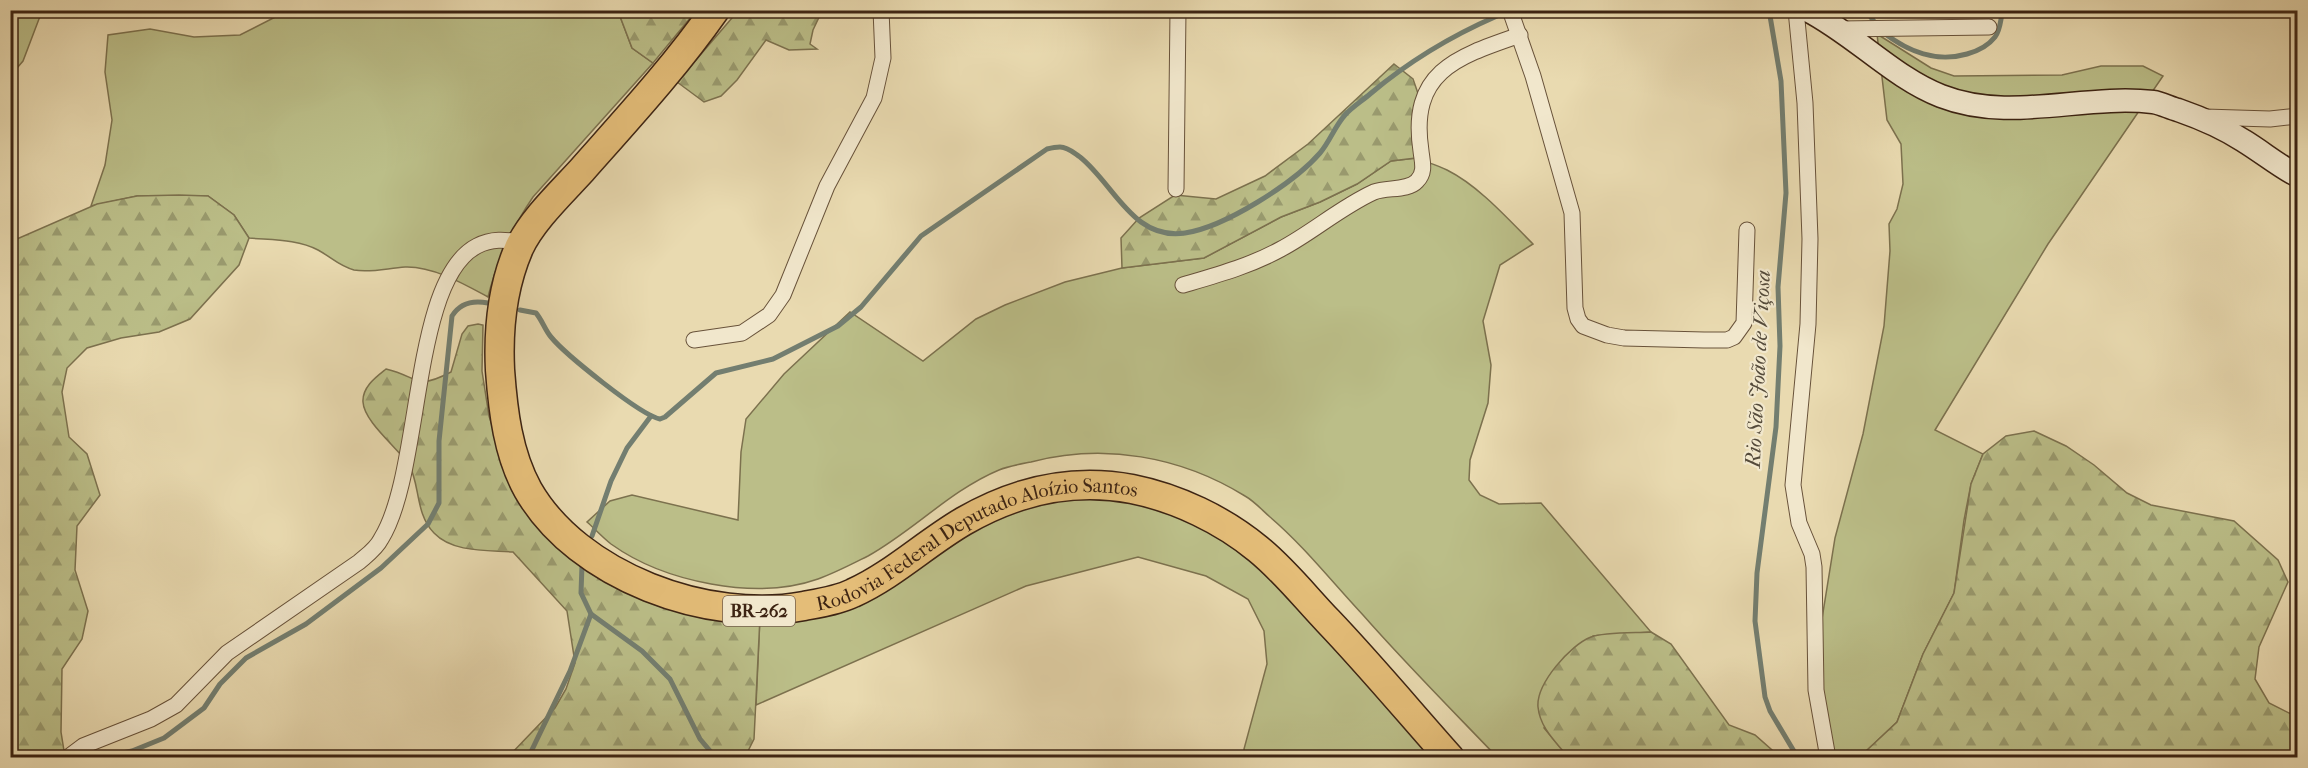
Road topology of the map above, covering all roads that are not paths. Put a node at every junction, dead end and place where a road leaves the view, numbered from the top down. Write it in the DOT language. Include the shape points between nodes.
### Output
graph roads {
  1 [pos="715,10"];
  2 [pos="881,10"];
  3 [pos="1178,10"];
  4 [pos="1510,10"];
  5 [pos="1796,10"];
  6 [pos="1807,10"];
  7 [pos="1989,27"];
  8 [pos="1839,29"];
  9 [pos="1520,35"];
  10 [pos="2196,116"];
  11 [pos="2298,116"];
  12 [pos="2298,176"];
  13 [pos="1176,189"];
  14 [pos="1747,230"];
  15 [pos="522,242"];
  16 [pos="1183,285"];
  17 [pos="694,340"];
  18 [pos="67,758"];
  19 [pos="1450,758"];
  20 [pos="1828,758"];
  1 -- 15 [label="highway, Rodovia Federal Deputado Aloízio Santos / BR-262" via="664,77"];
  2 -- 17 [label="street" via="883,58 874,98 827,186 783,295 768,315 742,333"];
  3 -- 13 [label="street"];
  4 -- 9 [label="street"];
  5 -- 20 [label="street" via="1805,103 1810,239 1808,324 1793,485 1799,524 1814,567 1816,690"];
  6 -- 8 [label="street"];
  7 -- 8 [label="street"];
  8 -- 10 [label="street" via="1922,87 1972,105 2002,109 2154,102"];
  9 -- 14 [label="street" via="1572,213 1575,308 1583,326 1624,338 1734,337 1744,323"];
  9 -- 16 [label="street" via="1473,53 1435,76 1421,104 1419,142 1423,169 1413,185 1376,191 1247,266"];
  10 -- 11 [label="street"];
  10 -- 12 [label="street"];
  15 -- 18 [label="street" via="497,240 477,246 468,252 445,284 431,320 408,454 394,510 374,549 227,652 176,705 83,746"];
  15 -- 19 [label="highway, Rodovia Federal Deputado Aloízio Santos / BR-262" via="507,284 499,342 504,420 527,489 549,519 601,563 681,598 724,609 764,612 851,594 964,521 1011,499 1053,487 1090,484 1129,488 1196,511 1262,552 1353,647"];
}
